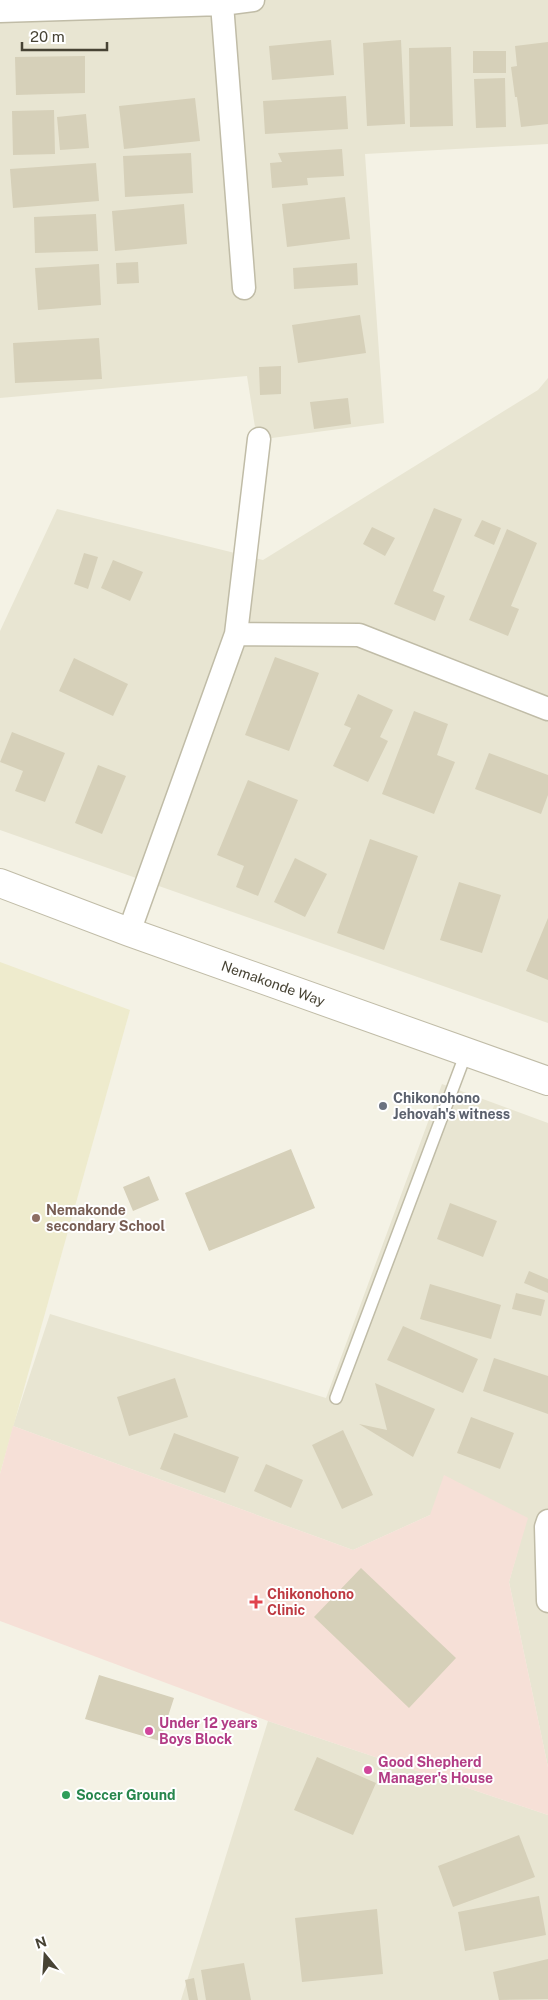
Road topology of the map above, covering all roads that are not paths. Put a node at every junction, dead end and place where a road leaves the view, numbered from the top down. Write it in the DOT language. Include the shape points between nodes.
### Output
graph roads {
  1 [pos="252,0"];
  2 [pos="222,4"];
  3 [pos="0,11"];
  4 [pos="244,288"];
  5 [pos="258,439"];
  6 [pos="236,634"];
  7 [pos="548,709"];
  8 [pos="0,884"];
  9 [pos="129,932"];
  10 [pos="466,1053"];
  11 [pos="548,1081"];
  12 [pos="336,1398"];
  13 [pos="548,1521"];
  14 [pos="548,1600"];
  1 -- 2 [label="street"];
  2 -- 3 [label="street"];
  2 -- 4 [label="street"];
  5 -- 6 [label="street"];
  6 -- 7 [label="street" via="360,635"];
  6 -- 9 [label="street"];
  8 -- 9 [label="street, Nemakonde Way"];
  9 -- 10 [label="street, Nemakonde Way"];
  10 -- 11 [label="street, Nemakonde Way"];
  10 -- 12 [label="lane"];
  13 -- 14 [label="street"];
}
